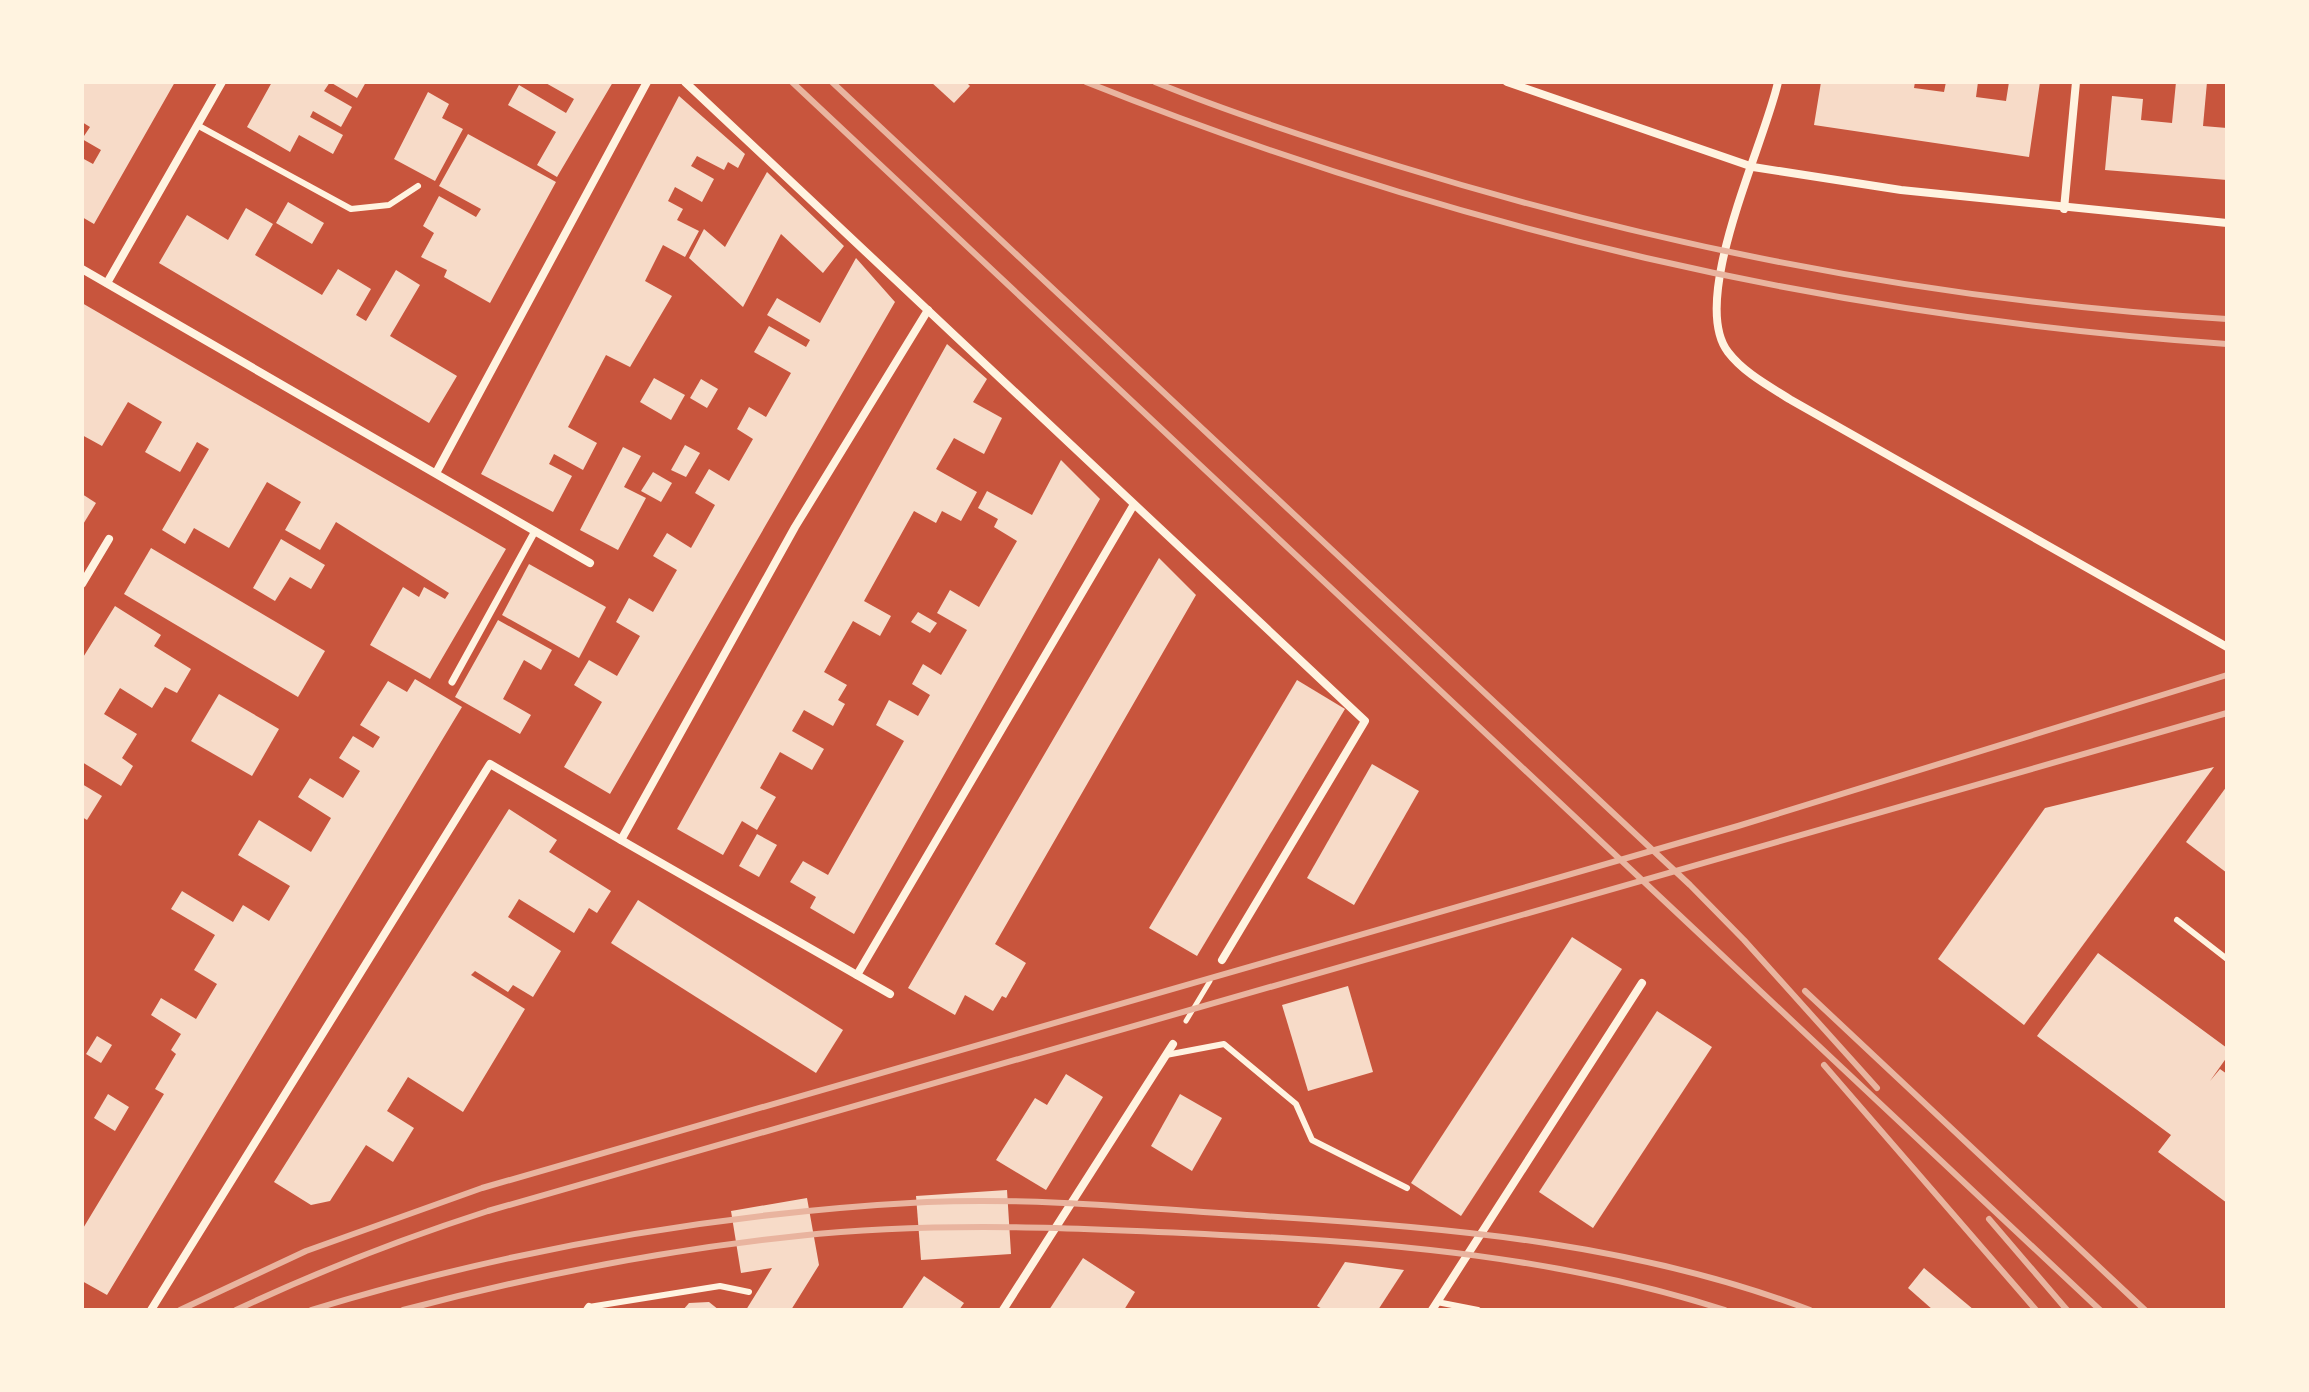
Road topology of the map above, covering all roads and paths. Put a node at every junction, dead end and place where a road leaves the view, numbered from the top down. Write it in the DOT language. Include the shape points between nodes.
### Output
graph roads {
  1 [pos="222,82"];
  2 [pos="647,82"];
  3 [pos="685,82"];
  4 [pos="1507,82"];
  5 [pos="1778,82"];
  6 [pos="2076,82"];
  7 [pos="197,125"];
  8 [pos="1753,167"];
  9 [pos="418,186"];
  10 [pos="2064,209"];
  11 [pos="2227,223"];
  12 [pos="82,269"];
  13 [pos="107,283"];
  14 [pos="928,310"];
  15 [pos="436,473"];
  16 [pos="1133,506"];
  17 [pos="535,531"];
  18 [pos="109,539"];
  19 [pos="590,563"];
  20 [pos="82,584"];
  21 [pos="2227,647"];
  22 [pos="452,682"];
  23 [pos="621,840"];
  24 [pos="2177,920"];
  25 [pos="2227,959"];
  26 [pos="1222,960"];
  27 [pos="857,975"];
  28 [pos="1642,983"];
  29 [pos="890,994"];
  30 [pos="1173,1044"];
  31 [pos="1166,1055"];
  32 [pos="1407,1188"];
  33 [pos="749,1292"];
  34 [pos="1435,1306"];
  35 [pos="588,1308"];
  36 [pos="151,1310"];
  37 [pos="1003,1310"];
  38 [pos="1478,1310"];
  1 -- 7 [label="street"];
  2 -- 15 [label="street"];
  3 -- 14 [label="street"];
  4 -- 8 [label="street"];
  5 -- 8 [label="street"];
  6 -- 10 [label="street"];
  7 -- 9 [label="lane" via="351,209 389,205"];
  7 -- 13 [label="street"];
  8 -- 10 [label="street"];
  8 -- 21 [label="street" via="1729,227 1716,302 1718,330 1735,360 1791,400"];
  10 -- 11 [label="street"];
  12 -- 13 [label="street"];
  13 -- 15 [label="street"];
  14 -- 16 [label="street"];
  14 -- 23 [label="street" via="795,527"];
  15 -- 17 [label="street"];
  16 -- 26 [label="street" via="1365,721"];
  16 -- 27 [label="street"];
  17 -- 19 [label="street"];
  17 -- 22 [label="street"];
  18 -- 20 [label="street"];
  23 -- 27 [label="street"];
  23 -- 36 [label="street" via="490,764"];
  24 -- 25 [label="lane"];
  26 -- 30 [label="path"];
  27 -- 29 [label="street"];
  28 -- 34 [label="street"];
  30 -- 31 [label="street"];
  31 -- 32 [label="lane" via="1224,1044 1296,1104 1312,1140"];
  31 -- 37 [label="street"];
  33 -- 35 [label="lane" via="720,1286"];
  34 -- 38 [label="lane"];
}
